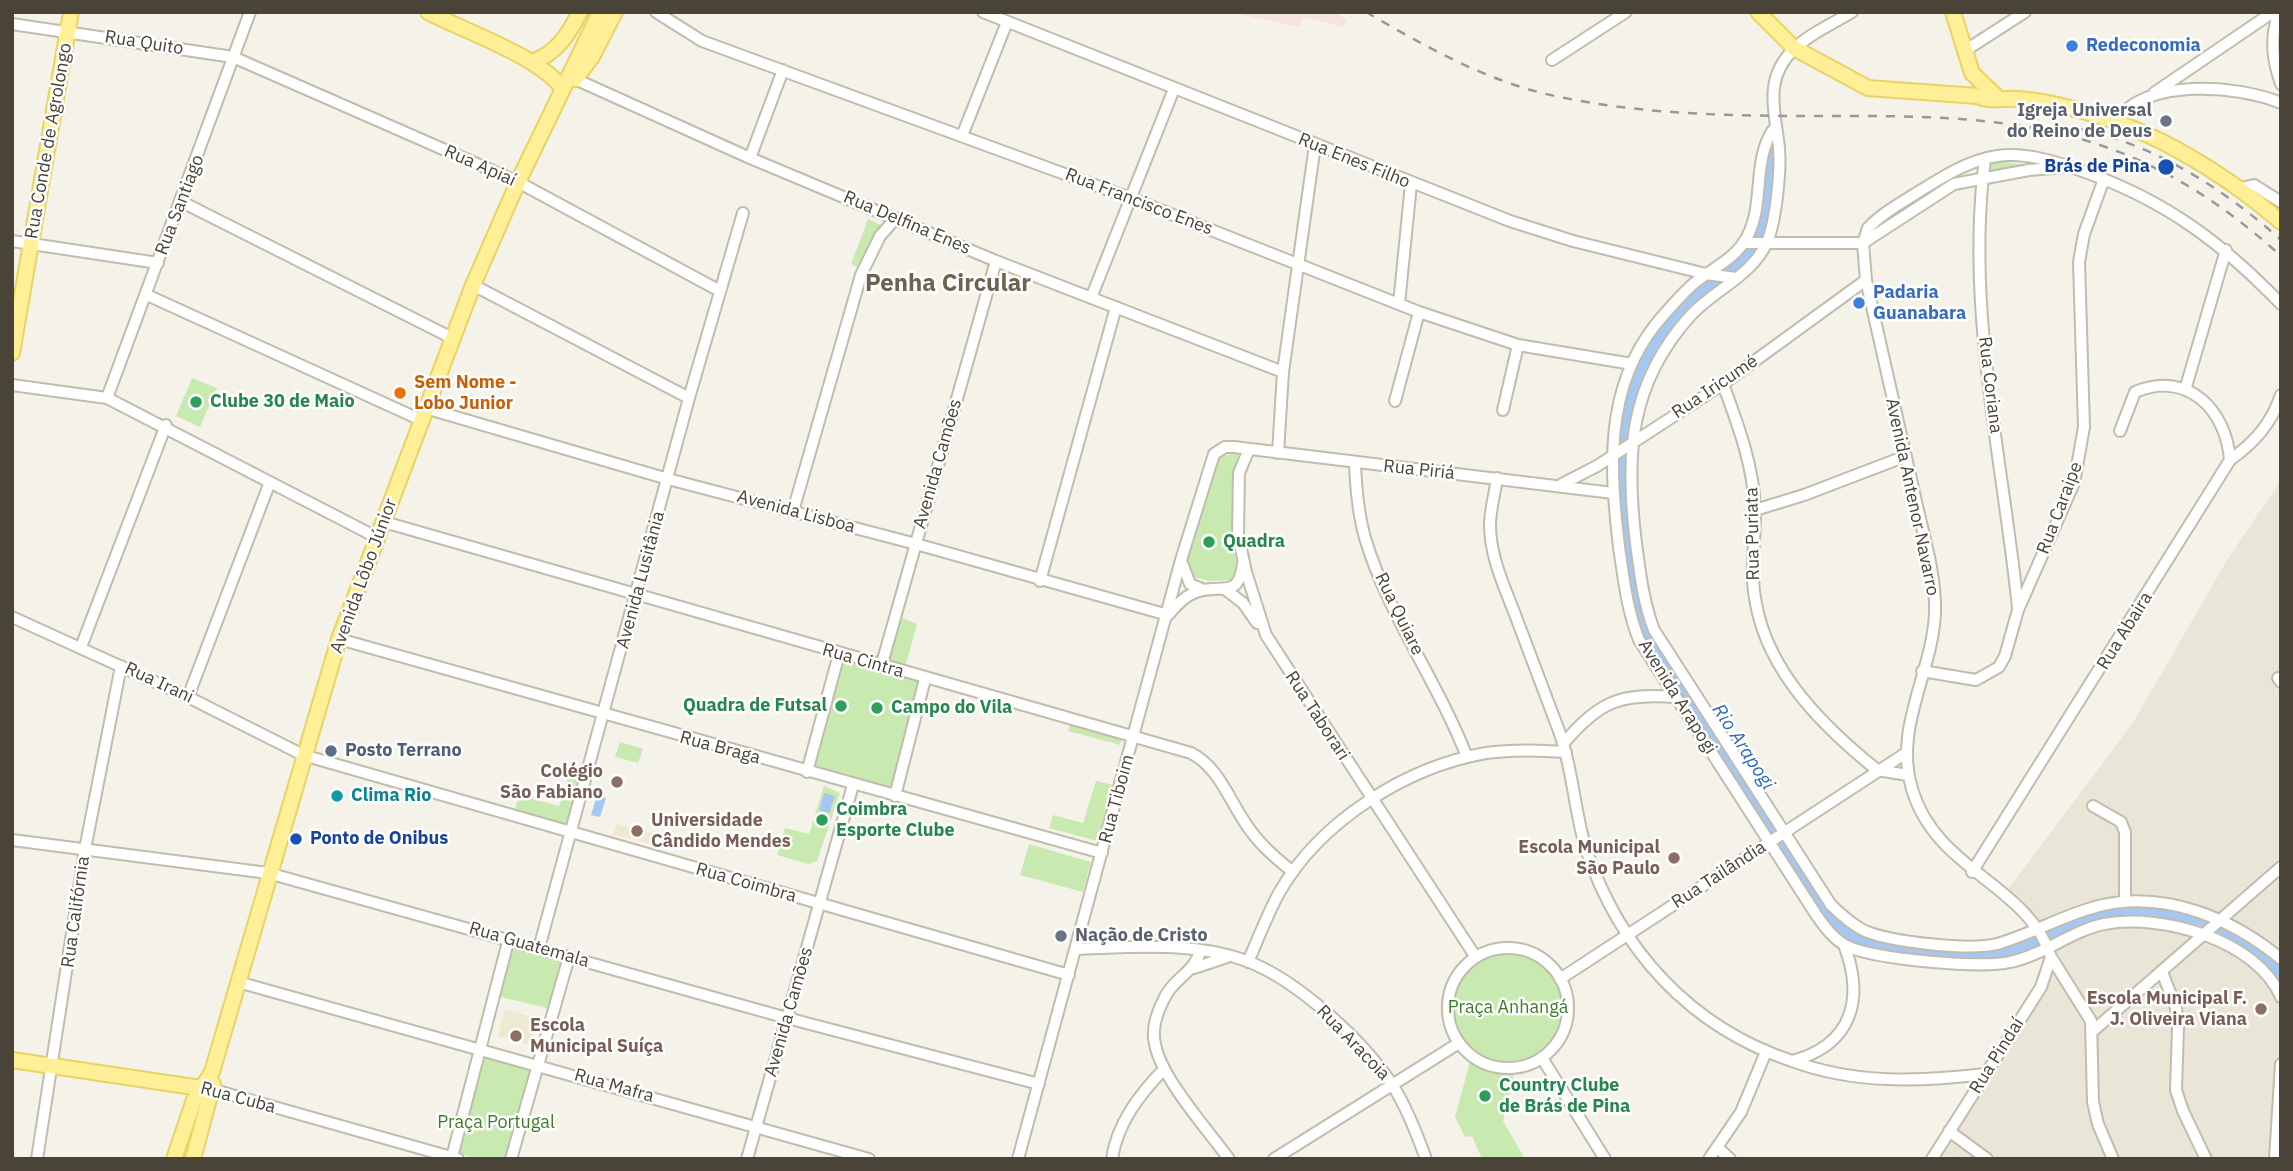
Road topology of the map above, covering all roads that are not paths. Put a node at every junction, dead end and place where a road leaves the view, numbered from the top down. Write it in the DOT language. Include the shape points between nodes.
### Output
graph roads {
  1 [pos="71,12"];
  2 [pos="250,12"];
  3 [pos="428,12"];
  4 [pos="580,12"];
  5 [pos="600,12"];
  6 [pos="615,12"];
  7 [pos="656,12"];
  8 [pos="983,12"];
  9 [pos="1626,12"];
  10 [pos="1758,12"];
  11 [pos="1852,12"];
  12 [pos="1953,12"];
  13 [pos="2025,12"];
  14 [pos="2273,12"];
  15 [pos="2279,12"];
  16 [pos="1007,22"];
  17 [pos="12,24"];
  18 [pos="68,31"];
  19 [pos="1794,48"];
  20 [pos="1966,50"];
  21 [pos="233,57"];
  22 [pos="1552,60"];
  23 [pos="532,62"];
  24 [pos="783,70"];
  25 [pos="1972,73"];
  26 [pos="575,79"];
  27 [pos="2281,83"];
  28 [pos="1174,89"];
  29 [pos="561,92"];
  30 [pos="1961,95"];
  31 [pos="2149,97"];
  32 [pos="1999,99"];
  33 [pos="2281,103"];
  34 [pos="2116,122"];
  35 [pos="1773,131"];
  36 [pos="962,136"];
  37 [pos="1315,145"];
  38 [pos="750,158"];
  39 [pos="1985,159"];
  40 [pos="2071,167"];
  41 [pos="1983,177"];
  42 [pos="2104,179"];
  43 [pos="518,182"];
  44 [pos="1411,184"];
  45 [pos="2237,189"];
  46 [pos="1130,198"];
  47 [pos="2281,201"];
  48 [pos="182,202"];
  49 [pos="743,213"];
  50 [pos="896,218"];
  51 [pos="2281,222"];
  52 [pos="12,242"];
  53 [pos="1745,243"];
  54 [pos="1863,243"];
  55 [pos="30,244"];
  56 [pos="1763,244"];
  57 [pos="2226,250"];
  58 [pos="996,261"];
  59 [pos="158,263"];
  60 [pos="1298,263"];
  61 [pos="1710,275"];
  62 [pos="1731,278"];
  63 [pos="1866,280"];
  64 [pos="472,285"];
  65 [pos="720,291"];
  66 [pos="147,295"];
  67 [pos="1091,298"];
  68 [pos="1399,304"];
  69 [pos="2281,304"];
  70 [pos="1115,307"];
  71 [pos="1419,312"];
  72 [pos="452,338"];
  73 [pos="1518,345"];
  74 [pos="12,353"];
  75 [pos="1632,364"];
  76 [pos="1283,372"];
  77 [pos="1723,384"];
  78 [pos="12,385"];
  79 [pos="2185,390"];
  80 [pos="2281,395"];
  81 [pos="107,398"];
  82 [pos="689,398"];
  83 [pos="1395,401"];
  84 [pos="1503,410"];
  85 [pos="423,414"];
  86 [pos="166,425"];
  87 [pos="2120,431"];
  88 [pos="1226,447"];
  89 [pos="1249,449"];
  90 [pos="1622,449"];
  91 [pos="1278,453"];
  92 [pos="1906,456"];
  93 [pos="2230,460"];
  94 [pos="1355,464"];
  95 [pos="1497,478"];
  96 [pos="668,479"];
  97 [pos="270,482"];
  98 [pos="1559,485"];
  99 [pos="1613,494"];
  100 [pos="1755,510"];
  101 [pos="793,511"];
  102 [pos="384,522"];
  103 [pos="378,538"];
  104 [pos="916,544"];
  105 [pos="1181,560"];
  106 [pos="1243,563"];
  107 [pos="1040,581"];
  108 [pos="1204,590"];
  109 [pos="1226,590"];
  110 [pos="638,596"];
  111 [pos="2018,610"];
  112 [pos="1168,615"];
  113 [pos="12,617"];
  114 [pos="1266,635"];
  115 [pos="339,639"];
  116 [pos="82,647"];
  117 [pos="839,654"];
  118 [pos="121,666"];
  119 [pos="881,667"];
  120 [pos="1922,671"];
  121 [pos="925,679"];
  122 [pos="187,696"];
  123 [pos="1675,697"];
  124 [pos="603,716"];
  125 [pos="1135,735"];
  126 [pos="1565,748"];
  127 [pos="1906,753"];
  128 [pos="303,755"];
  129 [pos="1467,757"];
  130 [pos="1877,770"];
  131 [pos="807,772"];
  132 [pos="1908,775"];
  133 [pos="853,785"];
  134 [pos="895,796"];
  135 [pos="1371,800"];
  136 [pos="2093,806"];
  137 [pos="570,832"];
  138 [pos="1777,838"];
  139 [pos="12,840"];
  140 [pos="85,849"];
  141 [pos="1102,853"];
  142 [pos="2281,867"];
  143 [pos="1293,872"];
  144 [pos="1972,872"];
  145 [pos="268,873"];
  146 [pos="2125,902"];
  147 [pos="820,904"];
  148 [pos="2215,926"];
  149 [pos="2037,930"];
  150 [pos="1625,935"];
  151 [pos="509,938"];
  152 [pos="1844,945"];
  153 [pos="540,948"];
  154 [pos="1077,949"];
  155 [pos="1184,949"];
  156 [pos="2048,950"];
  157 [pos="1200,951"];
  158 [pos="1228,956"];
  159 [pos="1475,956"];
  160 [pos="569,957"];
  161 [pos="2281,960"];
  162 [pos="1248,962"];
  163 [pos="1194,968"];
  164 [pos="2162,972"];
  165 [pos="1069,975"];
  166 [pos="1182,976"];
  167 [pos="2046,977"];
  168 [pos="1560,979"];
  169 [pos="238,982"];
  170 [pos="2067,982"];
  171 [pos="2281,997"];
  172 [pos="787,1018"];
  173 [pos="2094,1030"];
  174 [pos="1459,1043"];
  175 [pos="482,1049"];
  176 [pos="1766,1052"];
  177 [pos="1542,1058"];
  178 [pos="12,1060"];
  179 [pos="1792,1061"];
  180 [pos="537,1064"];
  181 [pos="2281,1064"];
  182 [pos="54,1065"];
  183 [pos="1164,1069"];
  184 [pos="1985,1074"];
  185 [pos="1039,1084"];
  186 [pos="1392,1084"];
  187 [pos="207,1089"];
  188 [pos="756,1127"];
  189 [pos="1949,1131"];
  190 [pos="1718,1148"];
  191 [pos="455,1158"];
  192 [pos="37,1159"];
  193 [pos="174,1159"];
  194 [pos="193,1159"];
  195 [pos="511,1159"];
  196 [pos="747,1159"];
  197 [pos="869,1159"];
  198 [pos="1018,1159"];
  199 [pos="1112,1159"];
  200 [pos="1229,1159"];
  201 [pos="1275,1159"];
  202 [pos="1426,1159"];
  203 [pos="1605,1159"];
  204 [pos="1709,1159"];
  205 [pos="1730,1159"];
  206 [pos="1931,1159"];
  207 [pos="1987,1159"];
  208 [pos="2113,1159"];
  209 [pos="2206,1159"];
  210 [pos="2274,1159"];
  1 -- 18 [label="main road, Rua Conde de Agrolongo"];
  2 -- 21 [label="street, Rua Santiago"];
  3 -- 23 [label="main road"];
  4 -- 23 [label="main road" via="554,51"];
  5 -- 29 [label="main road, Avenida Lôbo Júnior"];
  6 -- 26 [label="main road, Avenida Lôbo Júnior"];
  7 -- 24 [label="street, Rua Francisco Enes" via="702,41"];
  8 -- 16 [label="street, Rua Enes Filho"];
  9 -- 22 [label="street"];
  10 -- 19 [label="main road"];
  11 -- 19 [label="street"];
  12 -- 20 [label="main road"];
  13 -- 20 [label="street"];
  14 -- 31 [label="street"];
  15 -- 27 [label="street" via="2272,44"];
  16 -- 28 [label="street, Rua Enes Filho"];
  16 -- 36 [label="street"];
  17 -- 18 [label="street, Rua Quito"];
  18 -- 21 [label="street, Rua Quito"];
  18 -- 55 [label="main road, Rua Conde de Agrolongo"];
  19 -- 30 [label="main road" via="1868,88"];
  19 -- 35 [label="street, Avenida Arapogi" via="1773,85"];
  20 -- 25 [label="main road"];
  21 -- 43 [label="street, Rua Apiaí"];
  21 -- 48 [label="street, Rua Santiago"];
  23 -- 29 [label="main road" via="556,80"];
  24 -- 36 [label="street, Rua Francisco Enes"];
  24 -- 38 [label="street"];
  25 -- 30 [label="main road" via="1969,88"];
  25 -- 32 [label="main road"];
  26 -- 29 [label="main road, Avenida Lôbo Júnior"];
  26 -- 38 [label="street, Rua Delfina Enes"];
  28 -- 37 [label="street, Rua Enes Filho"];
  28 -- 46 [label="street"];
  29 -- 43 [label="main road, Avenida Lôbo Júnior"];
  30 -- 32 [label="main road"];
  31 -- 33 [label="street" via="2178,90 2220,89"];
  31 -- 34 [label="street" via="2127,109"];
  32 -- 34 [label="main road" via="2054,104"];
  34 -- 45 [label="main road" via="2169,146"];
  35 -- 53 [label="street, Avenida Arapogi" via="1765,144 1757,207"];
  35 -- 56 [label="street, Avenida Arapogi" via="1779,159"];
  36 -- 46 [label="street, Rua Francisco Enes"];
  37 -- 44 [label="street, Rua Enes Filho"];
  37 -- 60 [label="street"];
  38 -- 50 [label="street, Rua Delfina Enes"];
  39 -- 40 [label="street" via="2011,155"];
  39 -- 41 [label="street, Rua Coriana"];
  39 -- 54 [label="street" via="1950,172 1873,222"];
  40 -- 41 [label="street"];
  40 -- 42 [label="street"];
  41 -- 54 [label="street" via="1944,189"];
  41 -- 111 [label="street, Rua Coriana" via="1982,320"];
  42 -- 57 [label="street" via="2165,206"];
  42 -- 111 [label="street, Rua Caraipe" via="2079,262 2081,458"];
  43 -- 64 [label="main road, Avenida Lôbo Júnior"];
  43 -- 65 [label="street, Rua Apiaí"];
  44 -- 61 [label="street, Rua Enes Filho" via="1573,242"];
  44 -- 68 [label="street"];
  45 -- 47 [label="street" via="2255,185"];
  45 -- 51 [label="main road"];
  46 -- 60 [label="street, Rua Francisco Enes"];
  46 -- 67 [label="street"];
  48 -- 59 [label="street, Rua Santiago"];
  48 -- 72 [label="street"];
  49 -- 65 [label="street, Avenida Lusitânia"];
  50 -- 58 [label="street, Rua Delfina Enes"];
  50 -- 101 [label="street" via="880,236 861,275"];
  52 -- 55 [label="street"];
  53 -- 56 [label="street"];
  53 -- 61 [label="street, Avenida Arapogi"];
  54 -- 56 [label="street"];
  54 -- 63 [label="street, Avenida Antenor Navarro"];
  55 -- 59 [label="street"];
  55 -- 74 [label="main road, Rua Conde de Agrolongo"];
  56 -- 62 [label="street, Avenida Arapogi" via="1749,267"];
  57 -- 69 [label="street"];
  57 -- 79 [label="street"];
  58 -- 67 [label="street, Rua Delfina Enes"];
  58 -- 104 [label="street, Avenida Camões"];
  59 -- 66 [label="street, Rua Santiago"];
  60 -- 68 [label="street, Rua Francisco Enes"];
  60 -- 76 [label="street"];
  61 -- 62 [label="street, Rua Enes Filho"];
  61 -- 75 [label="street, Avenida Arapogi" via="1656,324"];
  62 -- 90 [label="street, Avenida Arapogi" via="1676,332 1648,379"];
  63 -- 77 [label="street, Rua Iricumé"];
  63 -- 92 [label="street, Avenida Antenor Navarro"];
  64 -- 72 [label="main road, Avenida Lôbo Júnior"];
  64 -- 82 [label="street"];
  65 -- 82 [label="street, Avenida Lusitânia"];
  66 -- 81 [label="street, Rua Santiago"];
  66 -- 85 [label="street, Avenida Lisboa"];
  67 -- 70 [label="street, Rua Delfina Enes"];
  68 -- 71 [label="street, Rua Francisco Enes"];
  70 -- 76 [label="street, Rua Delfina Enes"];
  70 -- 107 [label="street"];
  71 -- 73 [label="street, Rua Francisco Enes"];
  71 -- 83 [label="street"];
  72 -- 85 [label="main road, Avenida Lôbo Júnior"];
  73 -- 75 [label="street, Rua Francisco Enes"];
  73 -- 84 [label="street"];
  75 -- 90 [label="street, Avenida Arapogi" via="1617,405"];
  76 -- 91 [label="street"];
  77 -- 90 [label="street, Rua Iricumé"];
  77 -- 100 [label="street, Rua Puriata" via="1745,443"];
  78 -- 81 [label="street"];
  79 -- 87 [label="street" via="2151,385 2135,392"];
  79 -- 93 [label="street" via="2215,412 2224,428"];
  80 -- 93 [label="street, Rua Abaira" via="2263,431"];
  81 -- 86 [label="street"];
  82 -- 96 [label="street, Avenida Lusitânia"];
  85 -- 96 [label="street, Avenida Lisboa"];
  85 -- 102 [label="main road, Avenida Lôbo Júnior"];
  86 -- 97 [label="street"];
  86 -- 116 [label="street"];
  88 -- 89 [label="street, Rua Piriá"];
  88 -- 105 [label="street, Rua Tiboim" via="1210,460"];
  89 -- 91 [label="street, Rua Piriá"];
  89 -- 106 [label="street, Rua Taborari" via="1240,466 1238,487"];
  90 -- 98 [label="street, Rua Iricumé"];
  90 -- 99 [label="street, Avenida Arapogi"];
  90 -- 138 [label="street, Avenida Arapogi" via="1647,613"];
  91 -- 94 [label="street, Rua Piriá"];
  92 -- 100 [label="street"];
  92 -- 120 [label="street, Avenida Antenor Navarro" via="1933,580 1935,612"];
  93 -- 144 [label="street, Rua Abaira"];
  94 -- 95 [label="street, Rua Piriá"];
  94 -- 129 [label="street, Rua Quiare" via="1365,539"];
  95 -- 98 [label="street, Rua Piriá"];
  95 -- 126 [label="street" via="1490,525 1496,562"];
  96 -- 101 [label="street, Avenida Lisboa"];
  96 -- 110 [label="street, Avenida Lusitânia"];
  97 -- 103 [label="street"];
  97 -- 122 [label="street"];
  98 -- 99 [label="street, Rua Piriá"];
  99 -- 123 [label="street, Avenida Arapogi" via="1628,611 1639,640"];
  100 -- 130 [label="street, Rua Puriata" via="1750,563 1756,606 1768,642 1814,712"];
  101 -- 104 [label="street, Avenida Lisboa"];
  102 -- 103 [label="main road, Avenida Lôbo Júnior"];
  102 -- 110 [label="street, Rua Cintra"];
  103 -- 115 [label="main road, Avenida Lôbo Júnior"];
  104 -- 107 [label="street, Avenida Lisboa"];
  104 -- 119 [label="street, Avenida Camões"];
  105 -- 108 [label="street" via="1191,584"];
  105 -- 112 [label="street, Rua Tiboim"];
  106 -- 109 [label="street" via="1238,583"];
  106 -- 114 [label="street, Rua Taborari"];
  107 -- 112 [label="street, Avenida Lisboa"];
  108 -- 109 [label="street"];
  108 -- 112 [label="street" via="1182,599"];
  109 -- 114 [label="street" via="1243,603"];
  110 -- 117 [label="street, Rua Cintra"];
  110 -- 124 [label="street, Avenida Lusitânia"];
  111 -- 120 [label="street, Rua Caraipe" via="2005,656 1988,676 1962,680"];
  112 -- 125 [label="street, Rua Tiboim"];
  113 -- 116 [label="street, Rua Irani"];
  114 -- 135 [label="street, Rua Taborari"];
  115 -- 124 [label="street, Rua Braga"];
  115 -- 128 [label="main road, Avenida Lôbo Júnior"];
  116 -- 118 [label="street, Rua Irani"];
  117 -- 119 [label="street, Rua Cintra"];
  117 -- 131 [label="street"];
  118 -- 122 [label="street, Rua Irani"];
  118 -- 140 [label="street, Rua Califórnia"];
  119 -- 121 [label="street, Rua Cintra"];
  120 -- 127 [label="street, Avenida Antenor Navarro"];
  121 -- 125 [label="street, Rua Cintra"];
  121 -- 134 [label="street"];
  122 -- 128 [label="street, Rua Irani"];
  123 -- 126 [label="street" via="1634,695 1604,704"];
  123 -- 138 [label="street, Avenida Arapogi"];
  124 -- 131 [label="street, Rua Braga"];
  124 -- 137 [label="street, Avenida Lusitânia"];
  125 -- 141 [label="street, Rua Tiboim"];
  125 -- 143 [label="street, Rua Cintra" via="1201,758 1258,840"];
  126 -- 129 [label="street"];
  126 -- 150 [label="street" via="1586,849"];
  127 -- 130 [label="street, Rua Tailândia"];
  127 -- 132 [label="street, Avenida Antenor Navarro"];
  128 -- 137 [label="street, Rua Coimbra"];
  128 -- 145 [label="main road, Avenida Lôbo Júnior"];
  129 -- 135 [label="street" via="1414,776"];
  130 -- 132 [label="street"];
  130 -- 138 [label="street, Rua Tailândia"];
  131 -- 133 [label="street, Rua Braga"];
  132 -- 144 [label="street, Avenida Antenor Navarro" via="1927,825"];
  133 -- 134 [label="street, Rua Braga"];
  133 -- 147 [label="street, Avenida Camões"];
  134 -- 141 [label="street, Rua Braga"];
  135 -- 143 [label="street" via="1322,839"];
  135 -- 159 [label="street, Rua Taborari"];
  136 -- 146 [label="street" via="2121,822 2125,832"];
  137 -- 147 [label="street, Rua Coimbra"];
  137 -- 153 [label="street, Avenida Lusitânia"];
  138 -- 149 [label="street, Avenida Arapogi" via="1831,905 1863,930 1921,942 1984,946"];
  138 -- 150 [label="street, Rua Tailândia"];
  138 -- 152 [label="street, Avenida Arapogi" via="1817,917"];
  139 -- 140 [label="street, Rua Guatemala"];
  140 -- 145 [label="street, Rua Guatemala"];
  140 -- 182 [label="street, Rua Califórnia"];
  141 -- 154 [label="street, Rua Tiboim"];
  142 -- 148 [label="street"];
  143 -- 162 [label="street"];
  144 -- 149 [label="street, Avenida Antenor Navarro" via="2016,904"];
  145 -- 151 [label="street, Rua Guatemala"];
  145 -- 169 [label="main road, Avenida Lôbo Júnior"];
  146 -- 148 [label="street, Avenida Arapogi" via="2192,910"];
  146 -- 149 [label="street, Avenida Arapogi" via="2102,905"];
  147 -- 165 [label="street, Rua Coimbra"];
  147 -- 172 [label="street, Avenida Camões"];
  148 -- 156 [label="street" via="2123,922 2084,930"];
  148 -- 161 [label="street"];
  148 -- 164 [label="street"];
  148 -- 171 [label="street" via="2264,971"];
  149 -- 156 [label="street, Avenida Antenor Navarro"];
  150 -- 168 [label="street, Rua Tailândia"];
  150 -- 176 [label="street" via="1676,995 1716,1026"];
  151 -- 153 [label="street, Rua Guatemala"];
  151 -- 175 [label="street"];
  152 -- 156 [label="street" via="1885,955 1995,965"];
  152 -- 179 [label="street" via="1855,983 1846,1022 1828,1044"];
  153 -- 160 [label="street, Rua Guatemala"];
  154 -- 155 [label="street, Rua Aracoia"];
  154 -- 165 [label="street, Rua Tiboim"];
  155 -- 157 [label="street, Rua Aracoia"];
  155 -- 166 [label="street"];
  156 -- 167 [label="street, Rua Pindaí"];
  156 -- 170 [label="street, Avenida Antenor Navarro"];
  157 -- 158 [label="street, Rua Aracoia"];
  157 -- 163 [label="street"];
  158 -- 162 [label="street, Rua Aracoia"];
  158 -- 163 [label="street"];
  159 -- 168 [label="street" via="1511,948 1530,952 1547,961"];
  159 -- 174 [label="street" via="1451,986 1447,1004 1449,1023"];
  160 -- 172 [label="street, Rua Guatemala"];
  160 -- 180 [label="street"];
  162 -- 186 [label="street, Rua Aracoia" via="1321,1007"];
  163 -- 166 [label="street"];
  164 -- 173 [label="street"];
  164 -- 209 [label="street" via="2179,1028 2176,1090"];
  165 -- 185 [label="street, Rua Tiboim"];
  166 -- 183 [label="street" via="1166,993 1154,1029"];
  167 -- 170 [label="street"];
  167 -- 184 [label="street, Rua Pindaí"];
  168 -- 177 [label="street" via="1568,1012 1564,1030"];
  169 -- 175 [label="street, Rua Mafra"];
  169 -- 187 [label="main road, Avenida Lôbo Júnior"];
  170 -- 173 [label="street, Avenida Antenor Navarro"];
  172 -- 185 [label="street, Rua Guatemala"];
  172 -- 188 [label="street, Avenida Camões"];
  173 -- 208 [label="street" via="2093,1101"];
  174 -- 177 [label="street" via="1485,1064 1503,1068"];
  174 -- 186 [label="street"];
  175 -- 180 [label="street, Rua Mafra"];
  175 -- 191 [label="street"];
  176 -- 179 [label="street"];
  176 -- 190 [label="street" via="1741,1112"];
  177 -- 203 [label="street"];
  178 -- 182 [label="main road, Rua Cuba"];
  179 -- 184 [label="street" via="1852,1077 1904,1080"];
  180 -- 188 [label="street, Rua Mafra"];
  180 -- 195 [label="street"];
  181 -- 210 [label="street"];
  182 -- 187 [label="main road, Rua Cuba"];
  182 -- 192 [label="street, Rua Califórnia"];
  183 -- 199 [label="street" via="1133,1106"];
  183 -- 200 [label="street"];
  184 -- 189 [label="street, Rua Pindaí"];
  185 -- 198 [label="street, Rua Tiboim"];
  186 -- 201 [label="street"];
  186 -- 202 [label="street, Rua Aracoia"];
  187 -- 191 [label="street, Rua Cuba"];
  187 -- 193 [label="main road, Avenida Lôbo Júnior"];
  187 -- 194 [label="main road, Avenida Lôbo Júnior"];
  188 -- 196 [label="street, Avenida Camões"];
  188 -- 197 [label="street, Rua Mafra"];
  189 -- 206 [label="street, Rua Pindaí"];
  189 -- 207 [label="street"];
  190 -- 204 [label="street"];
  190 -- 205 [label="street"];
}
